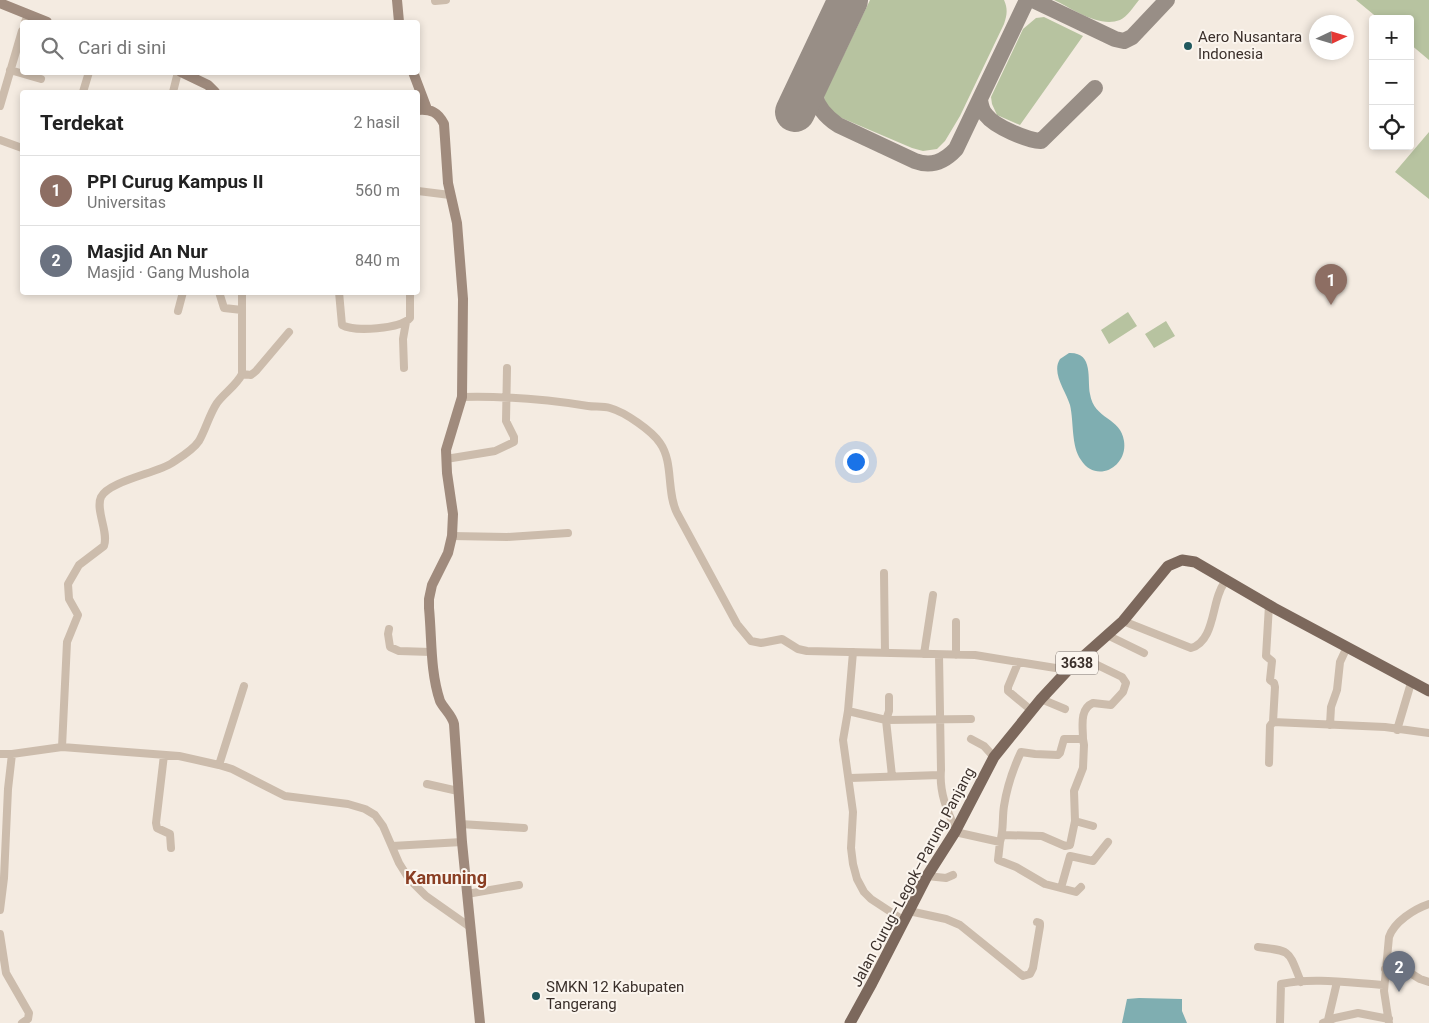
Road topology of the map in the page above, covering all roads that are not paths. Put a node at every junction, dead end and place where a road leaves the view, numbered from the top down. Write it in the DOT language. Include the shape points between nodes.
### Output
graph roads {
  1 [pos="397,0"];
  2 [pos="446,0"];
  3 [pos="436,1"];
  4 [pos="0,4"];
  5 [pos="27,19"];
  6 [pos="399,20"];
  7 [pos="20,38"];
  8 [pos="10,70"];
  9 [pos="20,73"];
  10 [pos="27,75"];
  11 [pos="88,75"];
  12 [pos="179,75"];
  13 [pos="186,75"];
  14 [pos="414,75"];
  15 [pos="40,79"];
  16 [pos="84,90"];
  17 [pos="174,90"];
  18 [pos="213,90"];
  19 [pos="417,90"];
  20 [pos="0,106"];
  21 [pos="422,109"];
  22 [pos="0,140"];
  23 [pos="20,147"];
  24 [pos="420,191"];
  25 [pos="450,195"];
  26 [pos="182,295"];
  27 [pos="220,295"];
  28 [pos="242,295"];
  29 [pos="339,295"];
  30 [pos="410,295"];
  31 [pos="242,310"];
  32 [pos="178,311"];
  33 [pos="406,322"];
  34 [pos="290,332"];
  35 [pos="404,368"];
  36 [pos="507,368"];
  37 [pos="242,374"];
  38 [pos="507,396"];
  39 [pos="462,397"];
  40 [pos="446,459"];
  41 [pos="568,533"];
  42 [pos="452,536"];
  43 [pos="884,573"];
  44 [pos="1226,580"];
  45 [pos="932,595"];
  46 [pos="1270,604"];
  47 [pos="1122,621"];
  48 [pos="956,622"];
  49 [pos="389,629"];
  50 [pos="1107,634"];
  51 [pos="1347,647"];
  52 [pos="431,652"];
  53 [pos="854,652"];
  54 [pos="884,653"];
  55 [pos="1144,653"];
  56 [pos="924,654"];
  57 [pos="939,655"];
  58 [pos="956,655"];
  59 [pos="1083,658"];
  60 [pos="1018,663"];
  61 [pos="1068,670"];
  62 [pos="1411,683"];
  63 [pos="244,686"];
  64 [pos="1429,691"];
  65 [pos="889,697"];
  66 [pos="1041,699"];
  67 [pos="1065,709"];
  68 [pos="1031,710"];
  69 [pos="848,711"];
  70 [pos="971,719"];
  71 [pos="886,720"];
  72 [pos="940,720"];
  73 [pos="1273,722"];
  74 [pos="1330,725"];
  75 [pos="1397,730"];
  76 [pos="1429,733"];
  77 [pos="971,739"];
  78 [pos="1083,739"];
  79 [pos="1007,742"];
  80 [pos="62,747"];
  81 [pos="1021,752"];
  82 [pos="0,754"];
  83 [pos="12,754"];
  84 [pos="164,755"];
  85 [pos="994,757"];
  86 [pos="1269,763"];
  87 [pos="219,765"];
  88 [pos="892,776"];
  89 [pos="940,776"];
  90 [pos="850,778"];
  91 [pos="426,784"];
  92 [pos="458,791"];
  93 [pos="1075,821"];
  94 [pos="460,824"];
  95 [pos="1093,826"];
  96 [pos="524,828"];
  97 [pos="956,831"];
  98 [pos="1001,838"];
  99 [pos="462,842"];
  100 [pos="1108,842"];
  101 [pos="392,846"];
  102 [pos="171,848"];
  103 [pos="952,875"];
  104 [pos="927,876"];
  105 [pos="519,884"];
  106 [pos="1081,887"];
  107 [pos="1061,888"];
  108 [pos="467,894"];
  109 [pos="1429,904"];
  110 [pos="0,910"];
  111 [pos="906,915"];
  112 [pos="1037,922"];
  113 [pos="470,927"];
  114 [pos="0,934"];
  115 [pos="1258,947"];
  116 [pos="1385,969"];
  117 [pos="1300,982"];
  118 [pos="1337,982"];
  119 [pos="1429,982"];
  120 [pos="1384,985"];
  121 [pos="1389,1021"];
  122 [pos="1326,1022"];
  123 [pos="22,1023"];
  124 [pos="480,1023"];
  125 [pos="850,1023"];
  126 [pos="1280,1023"];
  1 -- 6 [label="street"];
  2 -- 3 [label="street"];
  4 -- 5 [label="street"];
  7 -- 8 [label="street"];
  8 -- 9 [label="street"];
  8 -- 20 [label="street"];
  10 -- 15 [label="street"];
  11 -- 16 [label="street"];
  12 -- 17 [label="street"];
  13 -- 18 [label="street"];
  14 -- 19 [label="street"];
  21 -- 25 [label="street" via="437,114 444,124"];
  22 -- 23 [label="street"];
  24 -- 25 [label="street"];
  25 -- 39 [label="street" via="457,224 463,299"];
  26 -- 32 [label="street"];
  27 -- 31 [label="street" via="224,308"];
  28 -- 31 [label="street"];
  29 -- 33 [label="street" via="340,319 344,326 366,329"];
  30 -- 33 [label="street" via="410,318"];
  31 -- 37 [label="street"];
  33 -- 35 [label="street"];
  34 -- 37 [label="street" via="256,371 251,375"];
  36 -- 38 [label="street"];
  37 -- 80 [label="street" via="217,404 199,442 192,449 164,467 131,478 101,497 104,546 79,565 67,590 78,615 67,642"];
  38 -- 39 [label="street"];
  38 -- 40 [label="street" via="506,421 514,442 495,451"];
  38 -- 53 [label="street" via="610,408 650,433 665,453 674,506 747,638 755,643 782,639 807,651"];
  39 -- 40 [label="street" via="448,440"];
  40 -- 42 [label="street"];
  41 -- 42 [label="street"];
  42 -- 52 [label="street" via="430,592"];
  43 -- 54 [label="street"];
  44 -- 46 [label="main road, Jalan Curug–Legok–Parung Panjang / 3638"];
  44 -- 47 [label="main road, Jalan Curug–Legok–Parung Panjang / 3638" via="1195,562 1178,561 1168,566"];
  44 -- 47 [label="street" via="1207,634 1194,647"];
  45 -- 56 [label="street"];
  46 -- 51 [label="main road, Jalan Curug–Legok–Parung Panjang / 3638"];
  46 -- 73 [label="street" via="1266,656 1272,661 1270,680 1275,687"];
  47 -- 50 [label="main road, Jalan Curug–Legok–Parung Panjang / 3638"];
  48 -- 58 [label="street"];
  49 -- 52 [label="street" via="390,647 399,651"];
  50 -- 55 [label="street"];
  50 -- 59 [label="main road, Jalan Curug–Legok–Parung Panjang / 3638"];
  51 -- 62 [label="main road, Jalan Curug–Legok–Parung Panjang / 3638"];
  51 -- 74 [label="street" via="1340,662"];
  52 -- 92 [label="street" via="440,700 454,724"];
  53 -- 54 [label="street"];
  53 -- 69 [label="street"];
  54 -- 56 [label="street"];
  56 -- 57 [label="street"];
  57 -- 58 [label="street"];
  57 -- 72 [label="street"];
  58 -- 60 [label="street"];
  59 -- 61 [label="main road, Jalan Curug–Legok–Parung Panjang / 3638"];
  59 -- 78 [label="street" via="1122,677 1126,683 1123,692 1111,705 1093,703 1086,708 1082,721"];
  60 -- 61 [label="street"];
  60 -- 68 [label="street" via="1008,691"];
  61 -- 66 [label="main road, Jalan Curug–Legok–Parung Panjang / 3638"];
  62 -- 64 [label="main road, Jalan Curug–Legok–Parung Panjang / 3638"];
  62 -- 75 [label="street"];
  63 -- 87 [label="street"];
  65 -- 71 [label="street" via="890,712"];
  66 -- 67 [label="street"];
  66 -- 68 [label="main road, Jalan Curug–Legok–Parung Panjang / 3638"];
  68 -- 79 [label="main road, Jalan Curug–Legok–Parung Panjang / 3638"];
  69 -- 71 [label="street"];
  69 -- 90 [label="street" via="843,740"];
  70 -- 72 [label="street"];
  71 -- 72 [label="street"];
  71 -- 88 [label="street"];
  72 -- 89 [label="street"];
  73 -- 74 [label="street"];
  73 -- 86 [label="street" via="1270,726"];
  74 -- 75 [label="street"];
  75 -- 76 [label="street"];
  77 -- 85 [label="street"];
  78 -- 81 [label="street" via="1064,739 1058,755"];
  78 -- 93 [label="street" via="1082,768 1074,791"];
  79 -- 81 [label="street"];
  79 -- 85 [label="main road, Jalan Curug–Legok–Parung Panjang / 3638"];
  80 -- 83 [label="street"];
  80 -- 84 [label="street"];
  81 -- 98 [label="street" via="1006,797"];
  82 -- 83 [label="street"];
  83 -- 110 [label="street"];
  84 -- 87 [label="street"];
  84 -- 102 [label="street" via="156,822 157,828 170,834"];
  85 -- 97 [label="main road, Jalan Curug–Legok–Parung Panjang / 3638"];
  87 -- 101 [label="street" via="285,796 365,809 379,820"];
  88 -- 89 [label="street"];
  88 -- 90 [label="street"];
  89 -- 97 [label="street" via="947,810"];
  90 -- 111 [label="street" via="853,812 851,848 857,878 871,899"];
  91 -- 92 [label="street"];
  92 -- 94 [label="street"];
  93 -- 95 [label="street"];
  93 -- 98 [label="street" via="1071,844 1067,846 1042,836"];
  94 -- 96 [label="street"];
  94 -- 99 [label="street"];
  97 -- 98 [label="street"];
  97 -- 104 [label="main road, Jalan Curug–Legok–Parung Panjang / 3638"];
  98 -- 107 [label="street" via="1000,862 1016,866 1045,884"];
  99 -- 101 [label="street"];
  99 -- 108 [label="street"];
  100 -- 107 [label="street" via="1093,861 1070,856"];
  101 -- 113 [label="street" via="409,879 426,896"];
  103 -- 104 [label="street" via="946,878"];
  104 -- 111 [label="main road, Jalan Curug–Legok–Parung Panjang / 3638"];
  105 -- 108 [label="street"];
  106 -- 107 [label="street" via="1076,892"];
  108 -- 113 [label="street"];
  109 -- 116 [label="street" via="1411,913 1392,930"];
  111 -- 112 [label="street" via="946,919 960,925 1023,976 1030,974 1033,968 1040,926"];
  111 -- 125 [label="main road, Jalan Curug–Legok–Parung Panjang / 3638"];
  113 -- 124 [label="street"];
  114 -- 123 [label="street" via="6,973 28,1013 28,1019"];
  115 -- 117 [label="street" via="1286,951"];
  116 -- 119 [label="street" via="1407,971"];
  116 -- 120 [label="street"];
  117 -- 118 [label="street"];
  117 -- 126 [label="street" via="1280,984"];
  118 -- 120 [label="street"];
  118 -- 122 [label="street"];
  120 -- 121 [label="street"];
  121 -- 122 [label="street" via="1362,1013"];
}
